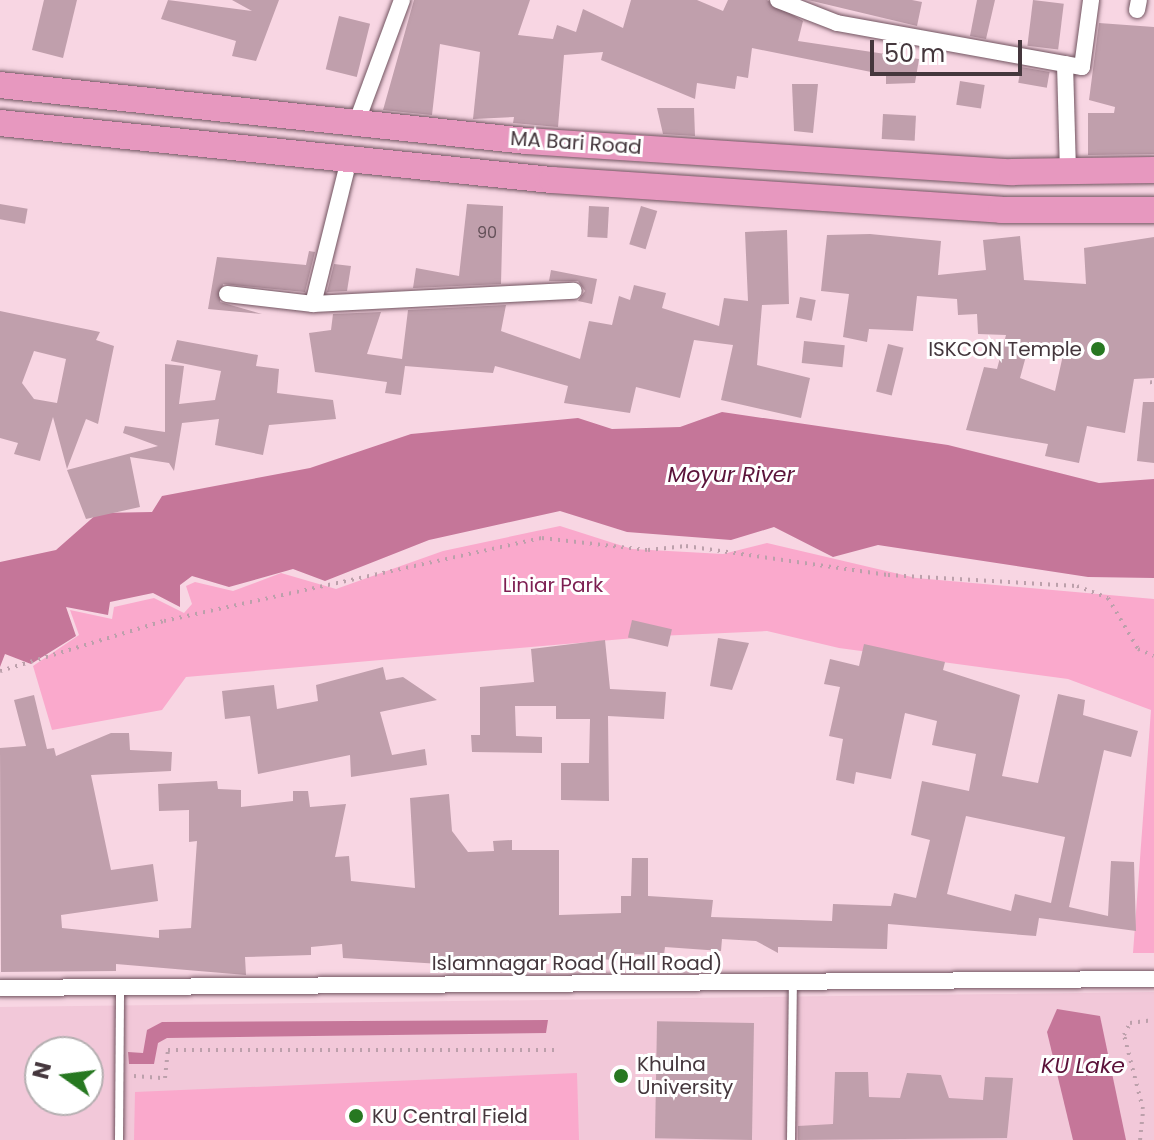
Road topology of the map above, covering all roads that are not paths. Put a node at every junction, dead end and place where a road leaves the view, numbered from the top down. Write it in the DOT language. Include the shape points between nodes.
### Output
graph roads {
  1 [pos="402,0"];
  2 [pos="778,0"];
  3 [pos="1091,0"];
  4 [pos="1065,64"];
  5 [pos="0,85"];
  6 [pos="357,121"];
  7 [pos="0,123"];
  8 [pos="349,160"];
  9 [pos="1154,170"];
  10 [pos="1068,172"];
  11 [pos="1154,210"];
  12 [pos="574,291"];
  13 [pos="227,294"];
  14 [pos="313,304"];
  15 [pos="1154,979"];
  16 [pos="793,982"];
  17 [pos="120,987"];
  18 [pos="0,988"];
  19 [pos="119,1140"];
  20 [pos="791,1140"];
  1 -- 6 [label="street"];
  2 -- 4 [label="street" via="837,23"];
  3 -- 4 [label="street" via="1082,67"];
  4 -- 10 [label="street"];
  5 -- 6 [label="main road, MA Bari Road"];
  6 -- 10 [label="main road, MA Bari Road" via="527,141"];
  7 -- 8 [label="main road, MA Bari Road"];
  8 -- 11 [label="main road, MA Bari Road" via="1001,210"];
  8 -- 14 [label="street"];
  9 -- 10 [label="main road, MA Bari Road"];
  12 -- 14 [label="street"];
  13 -- 14 [label="street"];
  15 -- 16 [label="street, Islamnagar Road (Hall Road)"];
  16 -- 17 [label="street, Islamnagar Road (Hall Road)"];
  16 -- 20 [label="lane"];
  17 -- 18 [label="street, Islamnagar Road (Hall Road)"];
  17 -- 19 [label="lane"];
}
